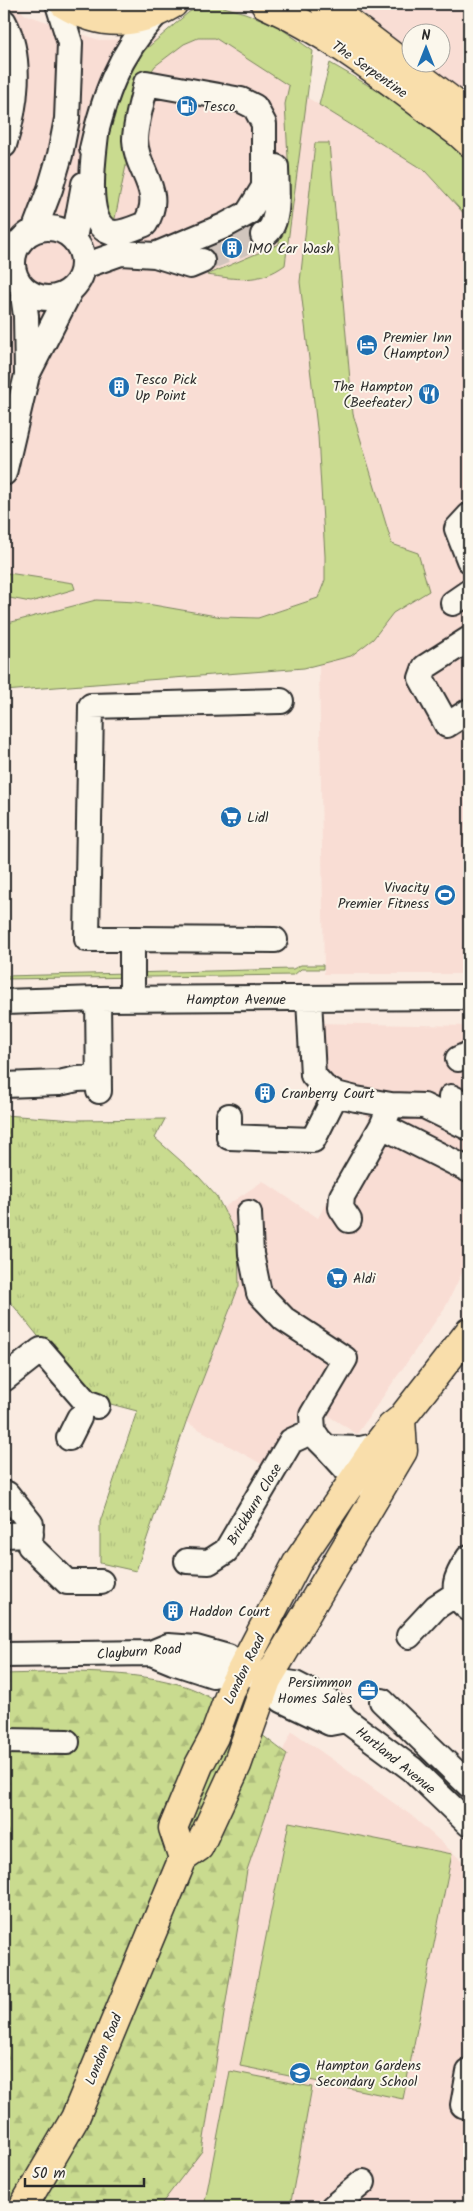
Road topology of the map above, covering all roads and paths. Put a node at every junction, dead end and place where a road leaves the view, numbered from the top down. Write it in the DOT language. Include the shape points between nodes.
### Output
graph roads {
  1 [pos="58,4"];
  2 [pos="64,4"];
  3 [pos="265,4"];
  4 [pos="324,4"];
  5 [pos="164,9"];
  6 [pos="4,22"];
  7 [pos="255,107"];
  8 [pos="469,114"];
  9 [pos="96,134"];
  10 [pos="469,142"];
  11 [pos="4,145"];
  12 [pos="115,233"];
  13 [pos="263,235"];
  14 [pos="18,240"];
  15 [pos="80,252"];
  16 [pos="155,255"];
  17 [pos="202,261"];
  18 [pos="15,280"];
  19 [pos="70,291"];
  20 [pos="27,375"];
  21 [pos="4,473"];
  22 [pos="469,516"];
  23 [pos="469,560"];
  24 [pos="469,640"];
  25 [pos="281,701"];
  26 [pos="469,711"];
  27 [pos="132,939"];
  28 [pos="275,940"];
  29 [pos="469,997"];
  30 [pos="98,999"];
  31 [pos="132,999"];
  32 [pos="309,999"];
  33 [pos="4,1002"];
  34 [pos="4,1085"];
  35 [pos="330,1091"];
  36 [pos="387,1115"];
  37 [pos="229,1116"];
  38 [pos="469,1128"];
  39 [pos="469,1170"];
  40 [pos="248,1212"];
  41 [pos="349,1220"];
  42 [pos="469,1332"];
  43 [pos="4,1379"];
  44 [pos="83,1414"];
  45 [pos="401,1419"];
  46 [pos="320,1439"];
  47 [pos="377,1445"];
  48 [pos="356,1477"];
  49 [pos="378,1493"];
  50 [pos="4,1494"];
  51 [pos="4,1534"];
  52 [pos="30,1534"];
  53 [pos="469,1557"];
  54 [pos="187,1561"];
  55 [pos="101,1582"];
  56 [pos="463,1601"];
  57 [pos="409,1636"];
  58 [pos="4,1655"];
  59 [pos="254,1675"];
  60 [pos="382,1701"];
  61 [pos="4,1741"];
  62 [pos="67,1742"];
  63 [pos="465,1773"];
  64 [pos="469,1824"];
  65 [pos="469,2072"];
  66 [pos="469,2107"];
  67 [pos="363,2182"];
  68 [pos="23,2207"];
  69 [pos="333,2207"];
  1 -- 14 [label="street" via="70,43 68,119 50,189"];
  2 -- 5 [label="main road" via="104,21 130,21"];
  3 -- 10 [label="main road, The Serpentine" via="284,12 350,53"];
  4 -- 8 [label="main road, The Serpentine"];
  5 -- 9 [label="street" via="136,36 115,72"];
  6 -- 11 [label="street" via="13,41 16,90"];
  7 -- 12 [label="street" via="241,100 146,83 135,140 154,201 145,224"];
  7 -- 13 [label="street" via="270,118 274,126 276,217 272,229"];
  7 -- 16 [label="street" via="264,124 264,186 248,213"];
  9 -- 12 [label="street" via="91,193 96,216 104,228"];
  9 -- 15 [label="street"];
  12 -- 15 [label="street" via="98,246"];
  14 -- 15 [label="street" via="44,228 55,229 66,232"];
  14 -- 18 [label="street" via="13,264"];
  15 -- 16 [label="street"];
  15 -- 19 [label="street" via="82,276"];
  16 -- 17 [label="street" via="190,266"];
  18 -- 19 [label="street" via="30,294 40,298 61,296"];
  18 -- 20 [label="street" via="26,316"];
  19 -- 20 [label="street"];
  20 -- 21 [label="street"];
  22 -- 23 [label="street" via="457,529"];
  24 -- 26 [label="street" via="425,667 420,678 447,725"];
  25 -- 27 [label="street" via="91,706 87,939"];
  27 -- 28 [label="street"];
  27 -- 31 [label="street"];
  29 -- 32 [label="street, Hampton Avenue"];
  30 -- 31 [label="street, Hampton Avenue"];
  30 -- 33 [label="street, Hampton Avenue"];
  30 -- 34 [label="street" via="99,1084 77,1079 59,1083"];
  31 -- 32 [label="street, Hampton Avenue"];
  32 -- 35 [label="street" via="313,1075"];
  35 -- 36 [label="street"];
  35 -- 37 [label="street" via="313,1140 229,1137"];
  36 -- 38 [label="street" via="424,1106"];
  36 -- 39 [label="street"];
  36 -- 41 [label="street" via="342,1196 341,1208"];
  40 -- 46 [label="street" via="251,1254 259,1293 284,1319 345,1359 312,1415"];
  42 -- 45 [label="main road, London Road"];
  43 -- 44 [label="street" via="41,1350"];
  45 -- 47 [label="main road, London Road"];
  45 -- 49 [label="main road, London Road" via="403,1451"];
  46 -- 47 [label="street, Brickburn Close" via="361,1449"];
  46 -- 48 [label="street"];
  46 -- 54 [label="street, Brickburn Close" via="291,1442 226,1551 209,1562"];
  47 -- 48 [label="main road, London Road"];
  48 -- 49 [label="street"];
  48 -- 59 [label="main road, London Road" via="297,1563"];
  49 -- 59 [label="main road, London Road"];
  50 -- 52 [label="street" via="31,1524"];
  51 -- 52 [label="street"];
  52 -- 55 [label="street" via="30,1546 67,1582"];
  53 -- 56 [label="street" via="456,1576"];
  56 -- 57 [label="street" via="436,1607"];
  58 -- 59 [label="street, Clayburn Road" via="151,1653 168,1646 196,1648 228,1657"];
  59 -- 64 [label="street, Hartland Avenue" via="282,1700 330,1723 346,1720 412,1769"];
  59 -- 68 [label="main road, London Road" via="232,1688 173,1828 183,1858 75,2118"];
  60 -- 63 [label="street"];
  61 -- 62 [label="street"];
  65 -- 66 [label="street" via="462,2105"];
  67 -- 69 [label="street"];
}
